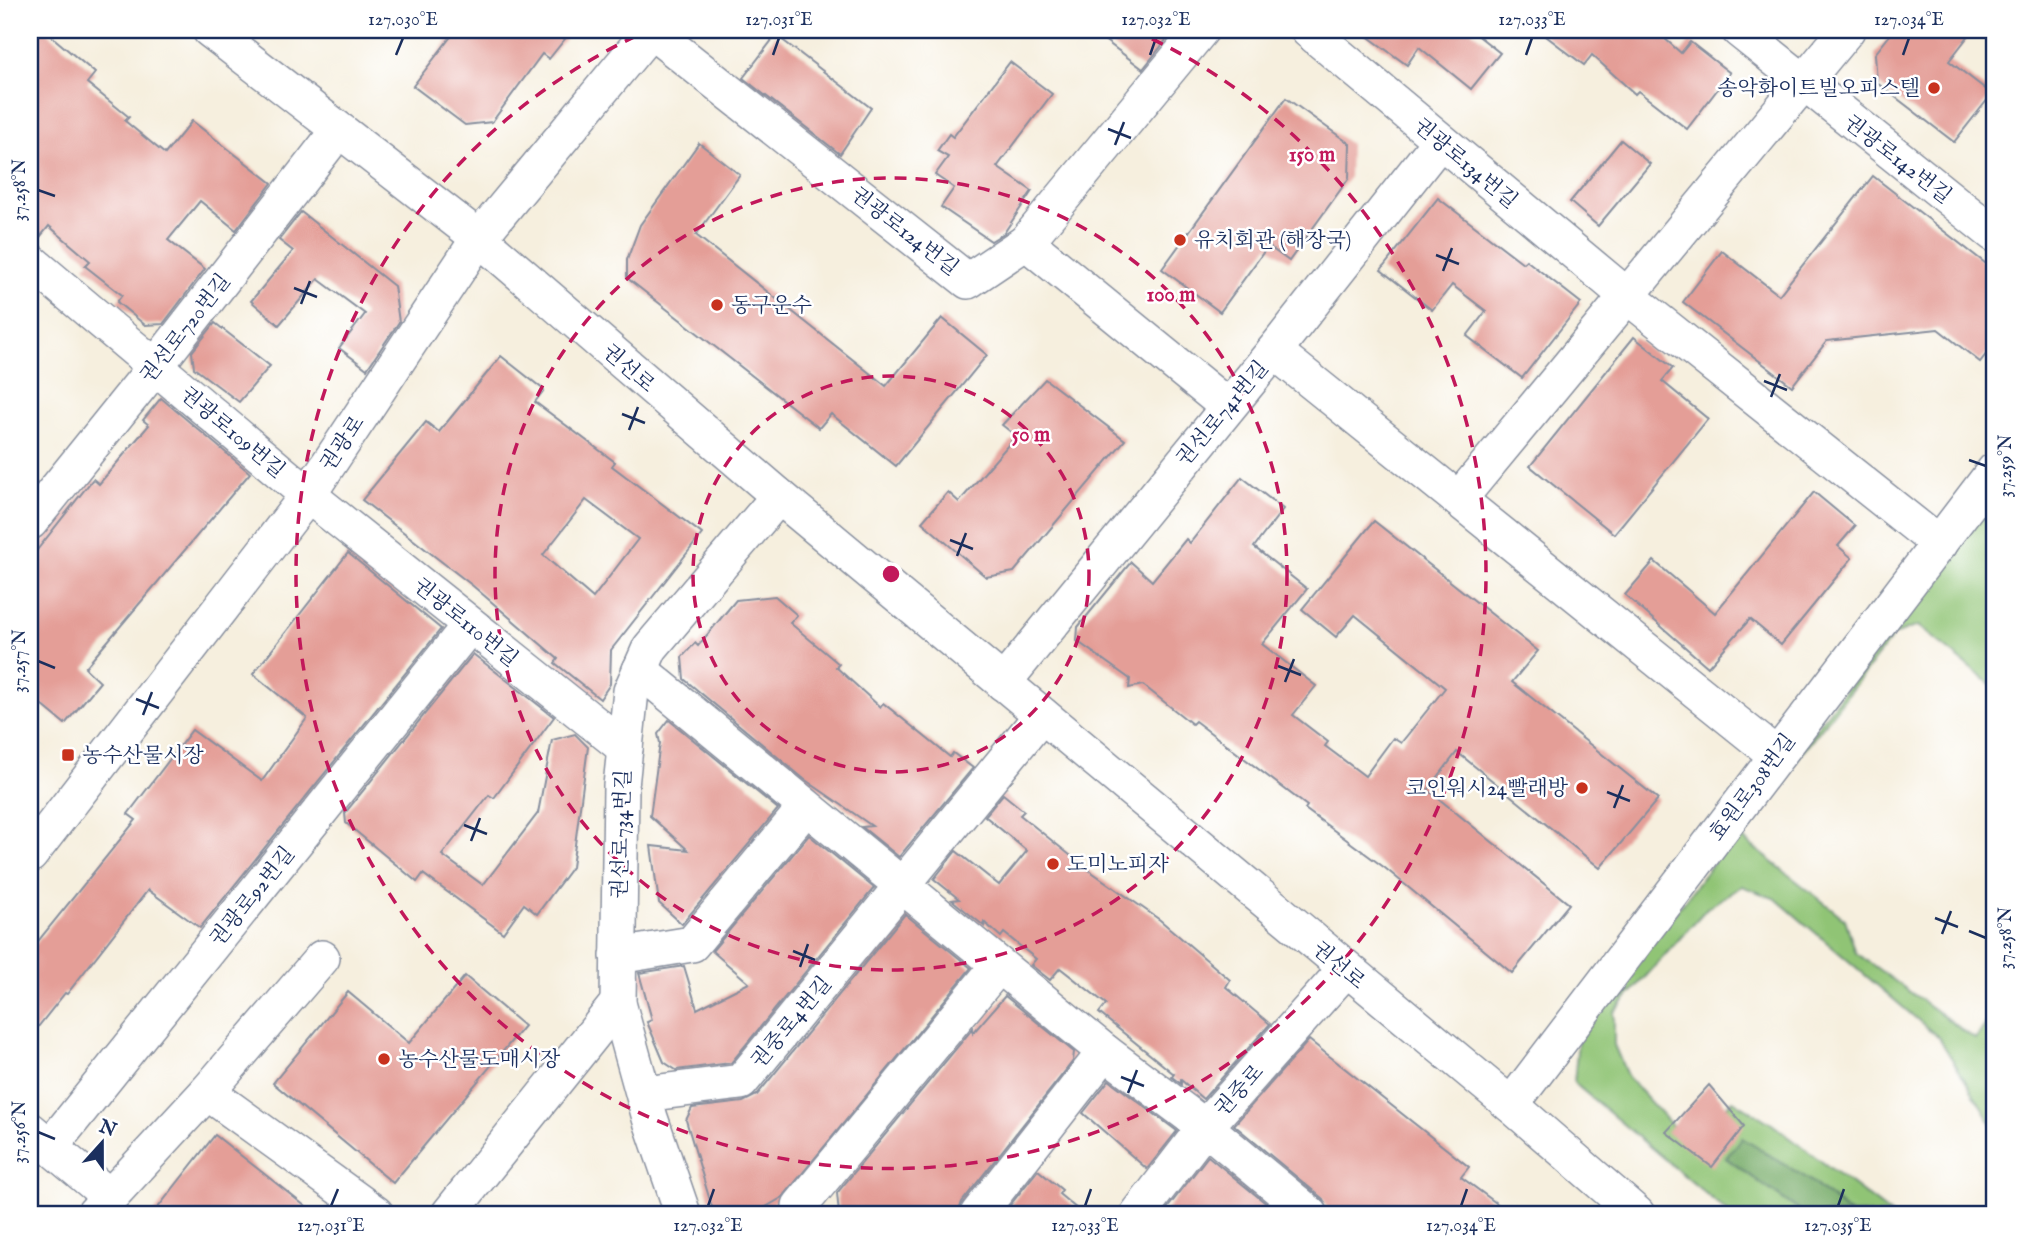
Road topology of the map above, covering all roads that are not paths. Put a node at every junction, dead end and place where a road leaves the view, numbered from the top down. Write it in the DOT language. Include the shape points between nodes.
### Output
graph roads {
  1 [pos="209,30"];
  2 [pos="650,30"];
  3 [pos="1201,30"];
  4 [pos="1308,30"];
  5 [pos="1739,30"];
  6 [pos="1847,30"];
  7 [pos="1802,83"];
  8 [pos="338,131"];
  9 [pos="1439,142"];
  10 [pos="1994,234"];
  11 [pos="479,238"];
  12 [pos="1026,242"];
  13 [pos="30,261"];
  14 [pos="1626,295"];
  15 [pos="1274,351"];
  16 [pos="155,367"];
  17 [pos="1227,406"];
  18 [pos="1994,471"];
  19 [pos="308,495"];
  20 [pos="779,496"];
  21 [pos="1459,499"];
  22 [pos="30,522"];
  23 [pos="1939,544"];
  24 [pos="470,625"];
  25 [pos="640,670"];
  26 [pos="1003,683"];
  27 [pos="1042,715"];
  28 [pos="625,748"];
  29 [pos="1776,755"];
  30 [pos="806,807"];
  31 [pos="30,855"];
  32 [pos="903,886"];
  33 [pos="618,956"];
  34 [pos="322,958"];
  35 [pos="999,965"];
  36 [pos="1345,970"];
  37 [pos="618,1003"];
  38 [pos="1105,1052"];
  39 [pos="207,1092"];
  40 [pos="644,1094"];
  41 [pos="1511,1105"];
  42 [pos="1205,1127"];
  43 [pos="40,1139"];
  44 [pos="101,1205"];
  45 [pos="796,1212"];
  46 [pos="376,1214"];
  47 [pos="449,1214"];
  48 [pos="683,1214"];
  49 [pos="978,1214"];
  50 [pos="1138,1214"];
  51 [pos="1310,1214"];
  52 [pos="1637,1214"];
  1 -- 8 [label="street, 권선로"];
  2 -- 11 [label="street, 권광로"];
  2 -- 12 [label="street, 권광로124번길" via="968,281"];
  3 -- 12 [label="street"];
  4 -- 9 [label="street, 권광로134번길"];
  5 -- 7 [label="street, 권광로142번길"];
  6 -- 7 [label="street"];
  7 -- 10 [label="street, 권광로142번길"];
  7 -- 14 [label="street"];
  8 -- 11 [label="street, 권선로"];
  8 -- 16 [label="street, 권선로720번길"];
  9 -- 14 [label="street, 권광로134번길"];
  9 -- 15 [label="street, 권선로741번길"];
  11 -- 19 [label="street, 권광로"];
  11 -- 20 [label="street, 권선로"];
  12 -- 17 [label="street"];
  13 -- 16 [label="street, 권광로109번길"];
  14 -- 21 [label="street"];
  14 -- 23 [label="street, 권광로134번길"];
  15 -- 17 [label="street, 권선로741번길"];
  15 -- 21 [label="street"];
  16 -- 19 [label="street, 권광로109번길"];
  16 -- 22 [label="street, 권선로720번길"];
  17 -- 26 [label="street, 권선로741번길"];
  18 -- 23 [label="street, 효원로308번길"];
  19 -- 24 [label="street, 권광로110번길"];
  19 -- 31 [label="street, 권광로"];
  20 -- 25 [label="street, 권선로734번길" via="650,648"];
  20 -- 26 [label="street, 권선로"];
  21 -- 29 [label="street"];
  23 -- 29 [label="street, 효원로308번길"];
  24 -- 28 [label="street, 권광로110번길"];
  24 -- 43 [label="street, 권광로92번길"];
  25 -- 28 [label="street, 권선로734번길" via="631,691"];
  25 -- 30 [label="street"];
  26 -- 27 [label="street, 권선로"];
  27 -- 32 [label="street"];
  27 -- 36 [label="street, 권선로"];
  28 -- 33 [label="street, 권선로734번길"];
  29 -- 41 [label="street, 효원로308번길"];
  30 -- 32 [label="street"];
  30 -- 33 [label="street" via="692,944"];
  32 -- 35 [label="street"];
  32 -- 40 [label="street, 권중로4번길" via="741,1082"];
  33 -- 37 [label="street, 권선로734번길"];
  34 -- 39 [label="street"];
  35 -- 38 [label="street"];
  35 -- 45 [label="street"];
  36 -- 41 [label="street, 권선로"];
  36 -- 42 [label="street, 권중로"];
  37 -- 40 [label="street, 권선로734번길"];
  37 -- 47 [label="street"];
  38 -- 42 [label="street"];
  38 -- 49 [label="street"];
  39 -- 44 [label="street"];
  39 -- 46 [label="street"];
  40 -- 48 [label="street, 권선로734번길"];
  41 -- 52 [label="street, 권선로"];
  42 -- 50 [label="street, 권중로"];
  42 -- 51 [label="street"];
  43 -- 44 [label="street"];
}
